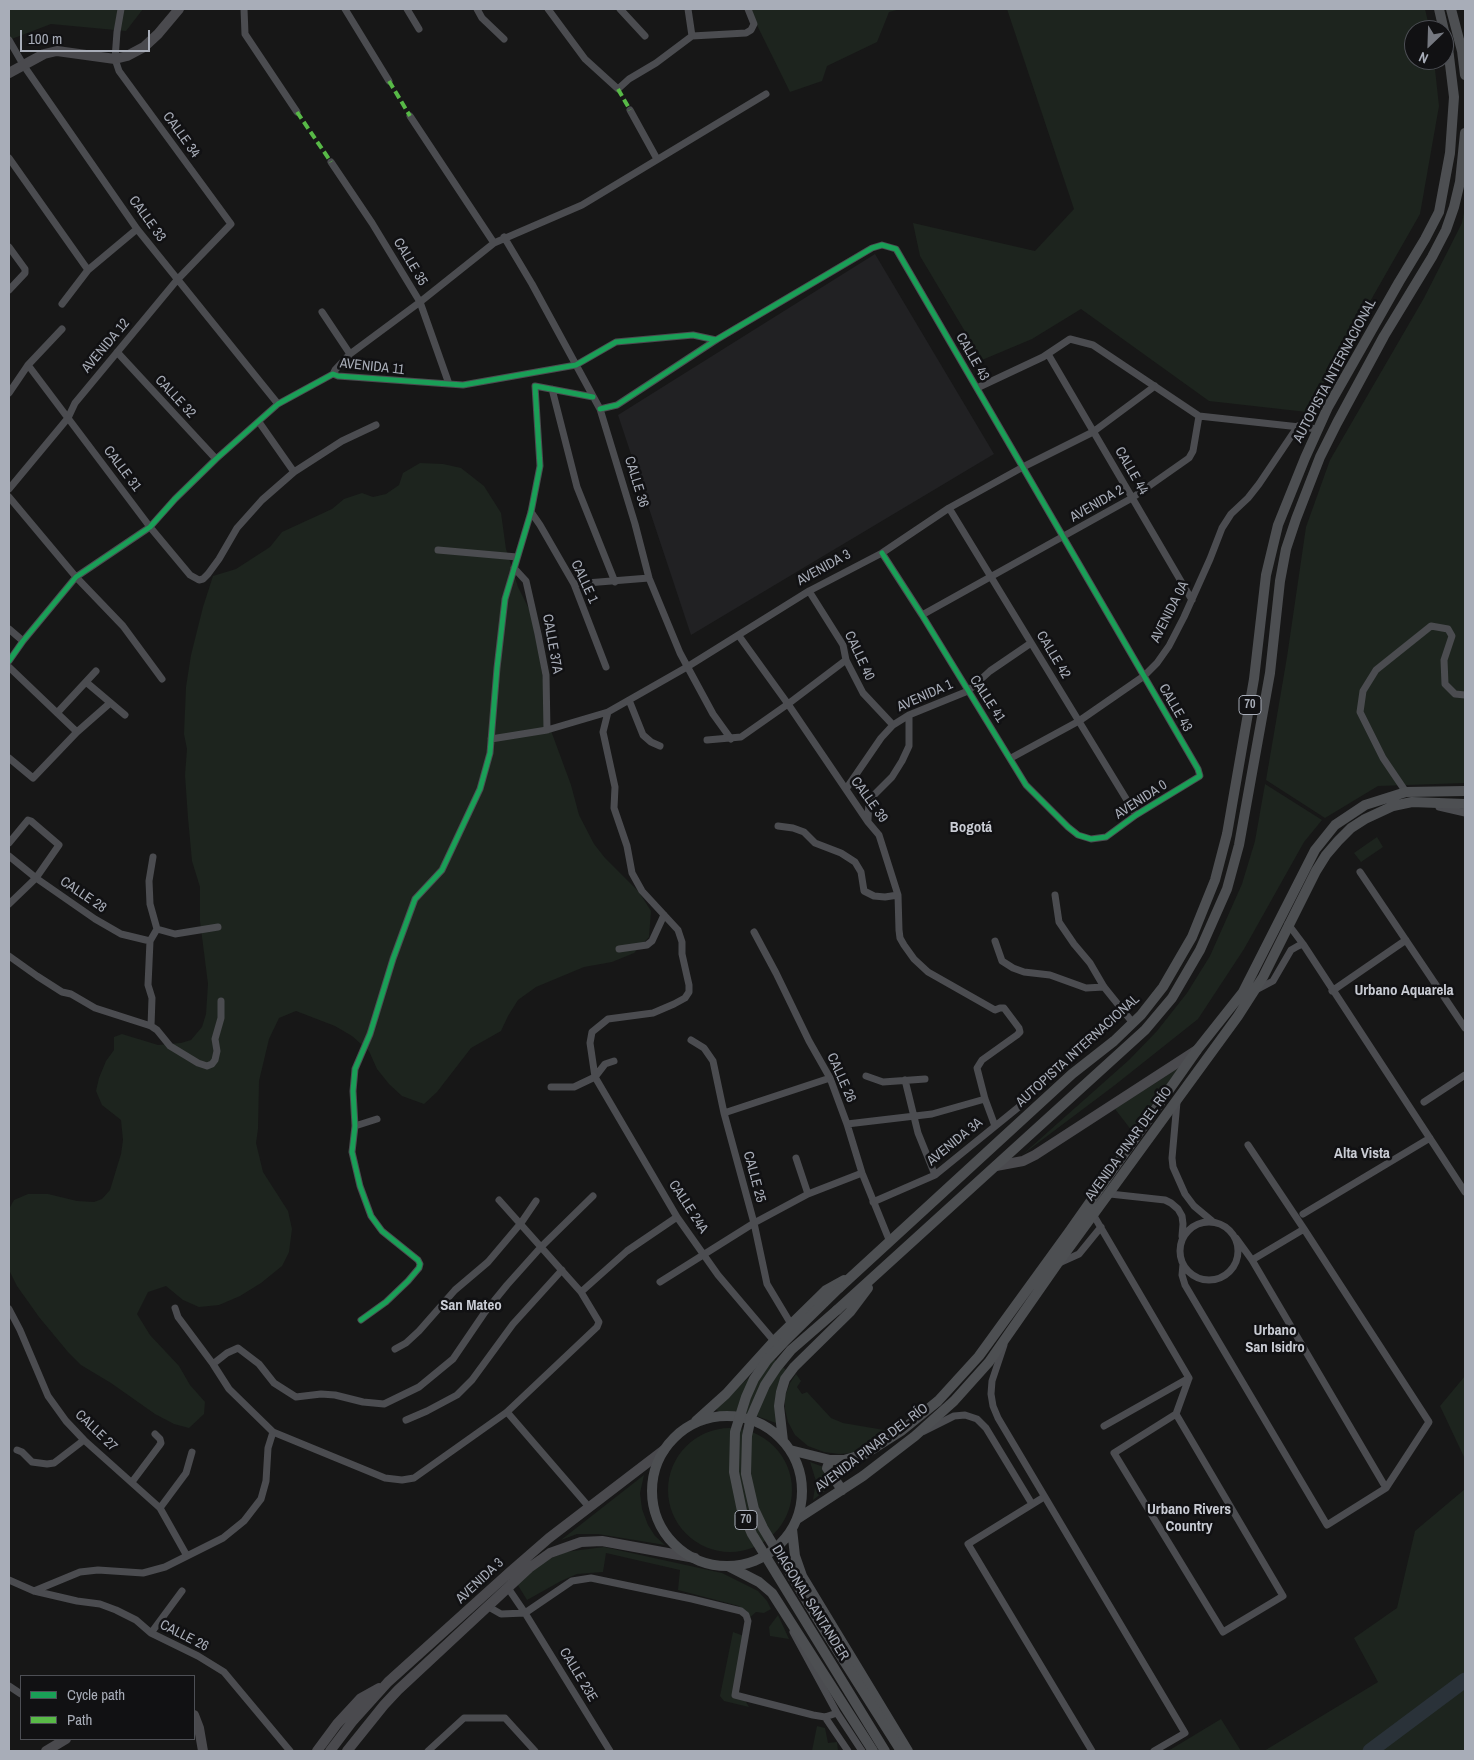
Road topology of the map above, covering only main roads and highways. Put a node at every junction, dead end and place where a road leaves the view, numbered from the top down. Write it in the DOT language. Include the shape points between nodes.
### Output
graph roads {
  1 [pos="179,9"];
  2 [pos="1438,9"];
  3 [pos="1451,9"];
  4 [pos="9,73"];
  5 [pos="1465,75"];
  6 [pos="1465,133"];
  7 [pos="1465,791"];
  8 [pos="1465,804"];
  9 [pos="1197,1050"];
  10 [pos="996,1166"];
  11 [pos="881,1270"];
  12 [pos="854,1275"];
  13 [pos="839,1288"];
  14 [pos="837,1310"];
  15 [pos="690,1427"];
  16 [pos="783,1441"];
  17 [pos="664,1450"];
  18 [pos="790,1450"];
  19 [pos="830,1460"];
  20 [pos="842,1490"];
  21 [pos="795,1524"];
  22 [pos="694,1558"];
  23 [pos="727,1566"];
  24 [pos="388,1682"];
  25 [pos="195,1718"];
  26 [pos="64,1740"];
  27 [pos="46,1751"];
  28 [pos="203,1751"];
  29 [pos="317,1751"];
  30 [pos="330,1751"];
  31 [pos="347,1751"];
  32 [pos="873,1751"];
  33 [pos="885,1751"];
  34 [pos="900,1751"];
  35 [pos="908,1751"];
  1 -- 4 [label="main road" via="158,34 128,56 115,59 57,51 44,54"];
  2 -- 12 [label="main road, AUTOPISTA INTERNACIONAL / 70" via="1448,48 1454,97 1450,153 1438,212 1426,239 1371,329 1318,429 1285,506 1269,559 1254,679 1227,834 1207,902 1183,954 1159,993 1133,1023 1072,1074"];
  3 -- 5 [label="main road"];
  6 -- 10 [label="main road, AUTOPISTA INTERNACIONAL / 70" via="1460,182 1446,230 1337,423 1291,533 1280,580 1270,673 1239,845 1227,889 1212,926 1180,986 1146,1030"];
  7 -- 9 [label="main road, AVENIDA PINAR DEL RÍO" via="1406,792 1365,805 1335,826 1315,850 1243,992"];
  8 -- 20 [label="main road, AVENIDA PINAR DEL RÍO" via="1412,802 1393,806 1364,819 1338,841 1316,871 1255,990 1238,1016 1007,1337 949,1406 915,1436"];
  9 -- 10 [label="main road" via="1023,1162"];
  9 -- 19 [label="main road, AVENIDA PINAR DEL RÍO" via="996,1333 959,1379 938,1401 881,1445 865,1454"];
  10 -- 11 [label="main road, AUTOPISTA INTERNACIONAL / 70"];
  11 -- 14 [label="main road, AUTOPISTA INTERNACIONAL / 70"];
  11 -- 16 [label="main road, AUTOPISTA INTERNACIONAL" via="850,1312 794,1367 786,1379 779,1406"];
  12 -- 13 [label="main road, AUTOPISTA INTERNACIONAL / 70"];
  12 -- 15 [label="main road" via="826,1290"];
  13 -- 33 [label="main road, DIAGONAL SANTANDER / 70, bridge" via="767,1360 754,1380 738,1424 733,1453 734,1472 742,1511 752,1534"];
  14 -- 34 [label="main road, DIAGONAL SANTANDER / 70, bridge" via="791,1350 765,1385 747,1436 746,1474 754,1508 763,1528"];
  15 -- 16 [label="main road" via="714,1418 736,1417 765,1427"];
  15 -- 17 [label="main road"];
  16 -- 18 [label="main road"];
  17 -- 22 [label="main road" via="653,1484 655,1511 673,1542"];
  17 -- 24 [label="main road, AVENIDA 3" via="548,1538"];
  18 -- 19 [label="main road, AVENIDA PINAR DEL RÍO"];
  18 -- 21 [label="main road" via="802,1484 801,1505"];
  19 -- 20 [label="main road" via="827,1468"];
  20 -- 21 [label="main road, AVENIDA PINAR DEL RÍO"];
  21 -- 23 [label="main road" via="783,1542 765,1556"];
  21 -- 35 [label="main road" via="795,1556 802,1576"];
  22 -- 23 [label="main road"];
  22 -- 31 [label="main road, AVENIDA 3" via="609,1542 581,1542 556,1550 487,1606 394,1695"];
  23 -- 32 [label="main road" via="772,1593"];
  24 -- 29 [label="main road" via="361,1698"];
  24 -- 30 [label="main road, AVENIDA 3"];
  25 -- 28 [label="main road"];
  26 -- 27 [label="main road"];
}
